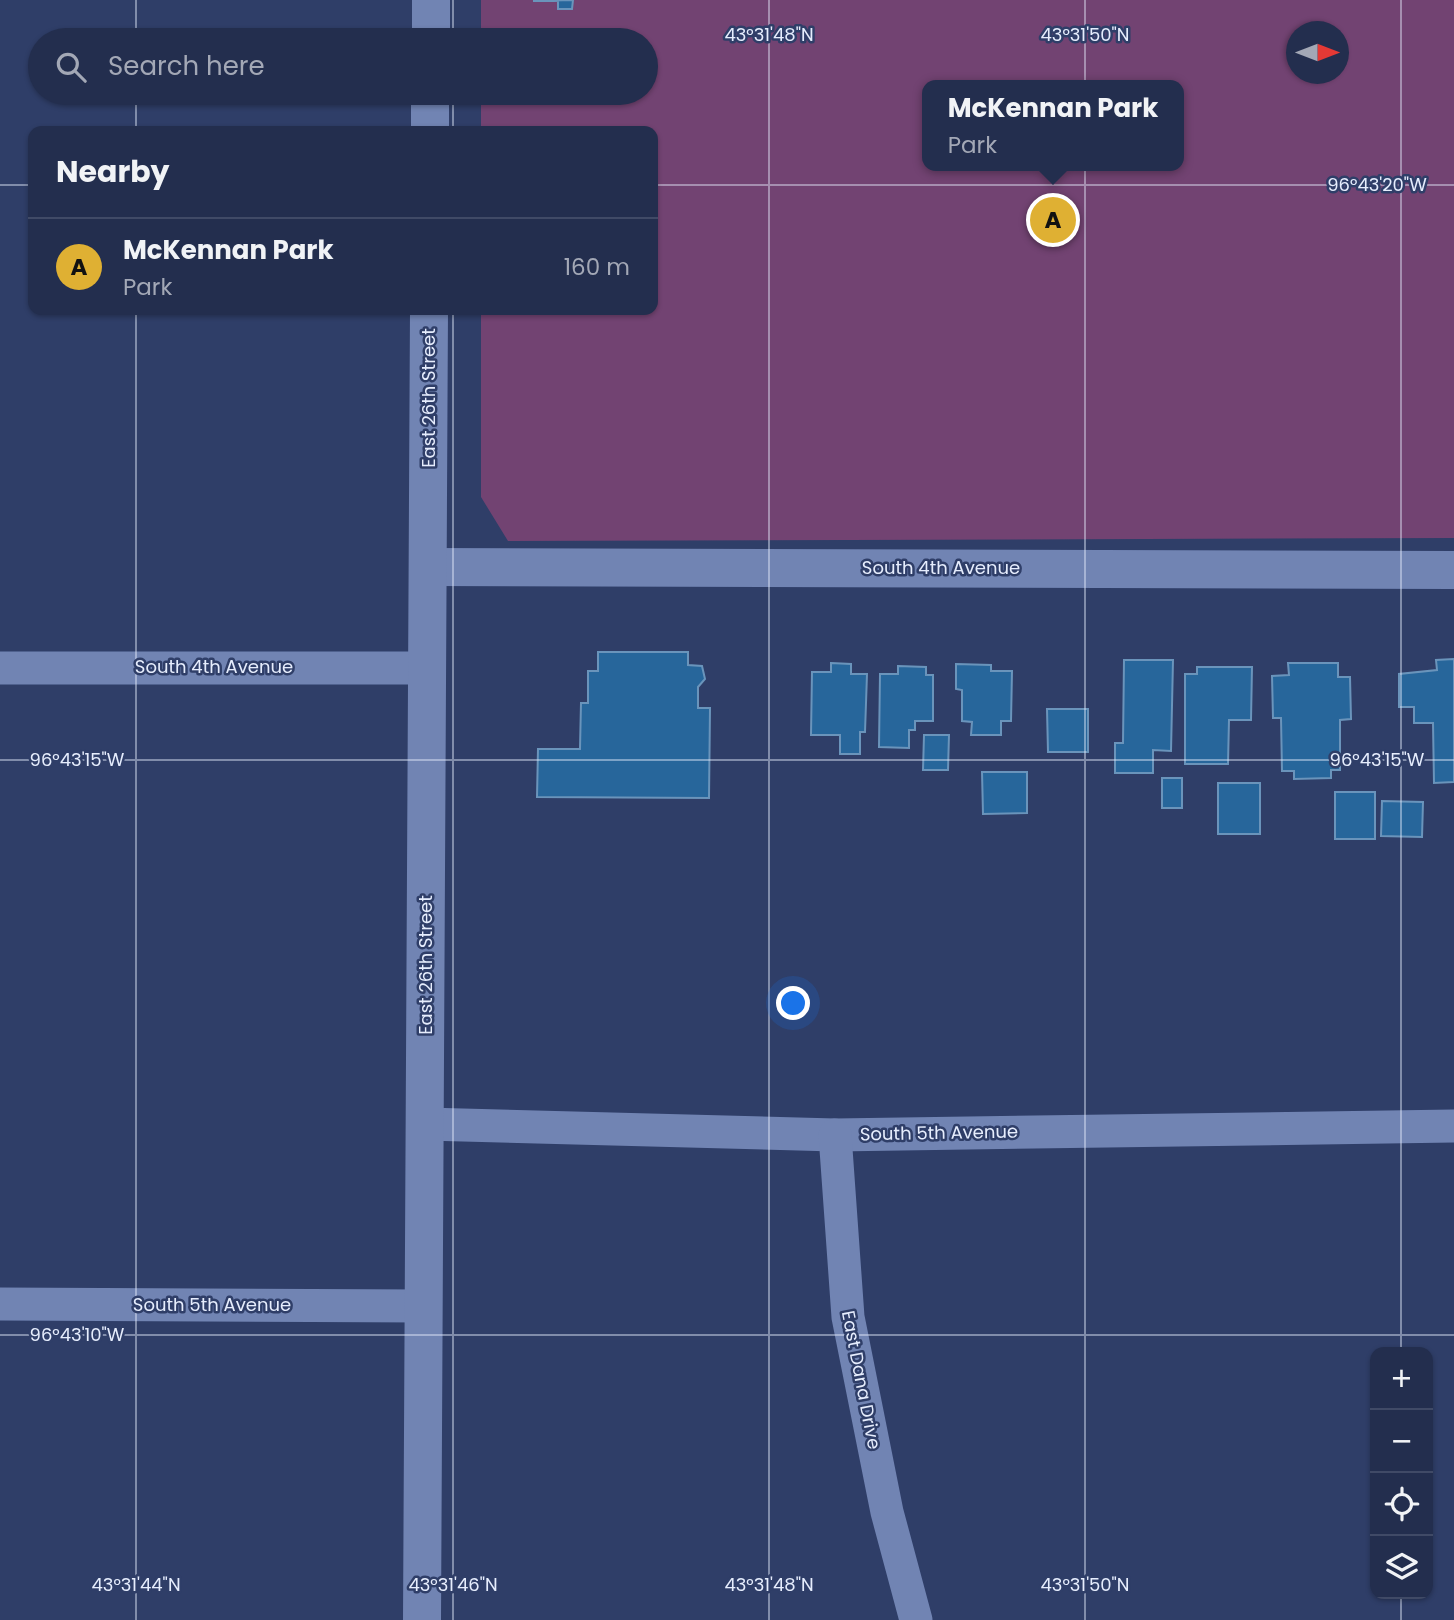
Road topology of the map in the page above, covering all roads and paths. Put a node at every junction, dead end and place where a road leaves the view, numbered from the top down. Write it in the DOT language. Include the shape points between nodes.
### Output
graph roads {
  1 [pos="431,0"];
  2 [pos="430,28"];
  3 [pos="430,105"];
  4 [pos="430,126"];
  5 [pos="429,315"];
  6 [pos="428,567"];
  7 [pos="1454,570"];
  8 [pos="0,668"];
  9 [pos="427,668"];
  10 [pos="425,1125"];
  11 [pos="1454,1125"];
  12 [pos="835,1135"];
  13 [pos="0,1304"];
  14 [pos="424,1306"];
  15 [pos="422,1620"];
  16 [pos="916,1620"];
  1 -- 2 [label="main road"];
  3 -- 4 [label="main road"];
  5 -- 6 [label="main road, East 26th Street"];
  6 -- 7 [label="main road, South 4th Avenue"];
  6 -- 9 [label="main road, East 26th Street"];
  8 -- 9 [label="street, South 4th Avenue"];
  9 -- 10 [label="main road, East 26th Street"];
  10 -- 12 [label="street, South 5th Avenue"];
  10 -- 14 [label="main road, East 26th Street"];
  11 -- 12 [label="street, South 5th Avenue"];
  12 -- 16 [label="street, East Dana Drive" via="848,1317 887,1511"];
  13 -- 14 [label="street, South 5th Avenue"];
  14 -- 15 [label="main road, East 26th Street"];
}
